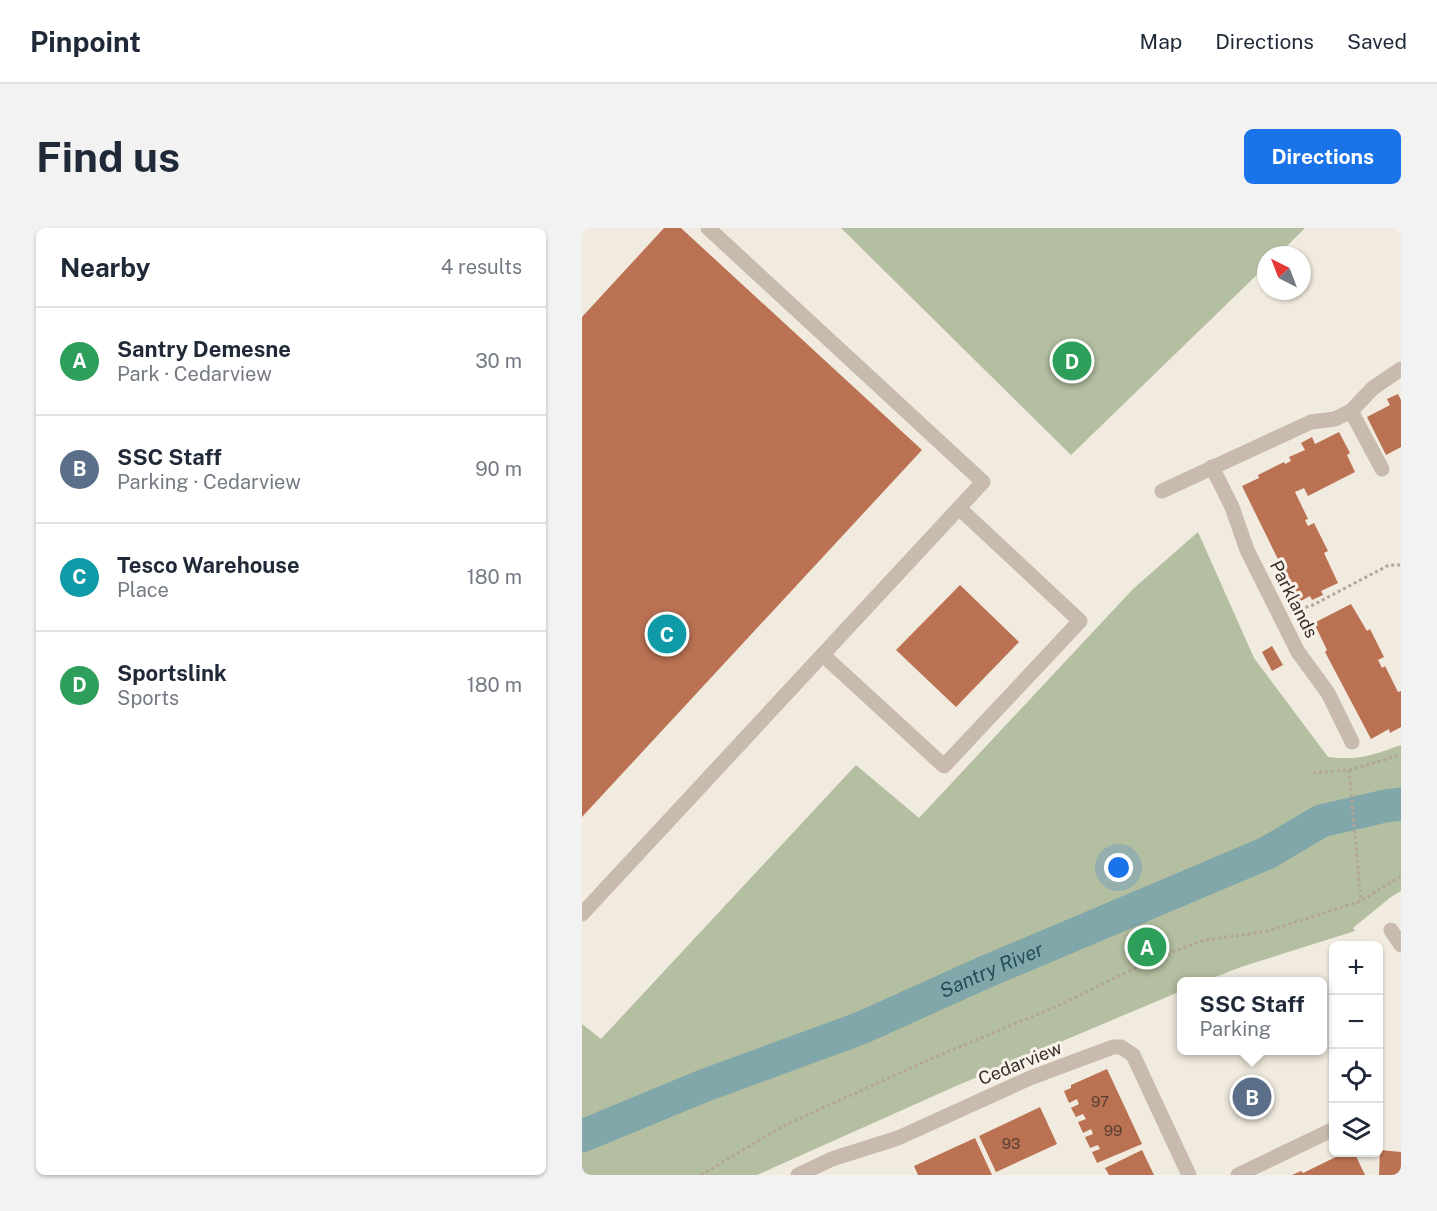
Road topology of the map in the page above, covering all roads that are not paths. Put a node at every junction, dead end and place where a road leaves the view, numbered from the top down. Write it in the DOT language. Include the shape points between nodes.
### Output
graph roads {
  1 [pos="708,228"];
  2 [pos="1401,369"];
  3 [pos="1352,411"];
  4 [pos="1212,467"];
  5 [pos="1382,469"];
  6 [pos="1162,492"];
  7 [pos="959,508"];
  8 [pos="823,655"];
  9 [pos="1352,742"];
  10 [pos="582,914"];
  11 [pos="1391,930"];
  12 [pos="1401,945"];
  13 [pos="1329,1132"];
  14 [pos="798,1175"];
  15 [pos="1189,1175"];
  16 [pos="1238,1175"];
  1 -- 7 [label="street" via="983,482"];
  2 -- 3 [label="street" via="1373,388"];
  3 -- 4 [label="street" via="1311,423"];
  3 -- 5 [label="street"];
  4 -- 6 [label="street"];
  4 -- 9 [label="street, Parklands" via="1280,617 1298,652 1328,693"];
  7 -- 8 [label="street"];
  7 -- 8 [label="street" via="1080,621 944,766"];
  8 -- 10 [label="street"];
  11 -- 12 [label="street"];
  13 -- 16 [label="street"];
  14 -- 15 [label="street, Cedarview" via="832,1159 898,1138 1030,1078 1113,1047 1133,1055"];
}
